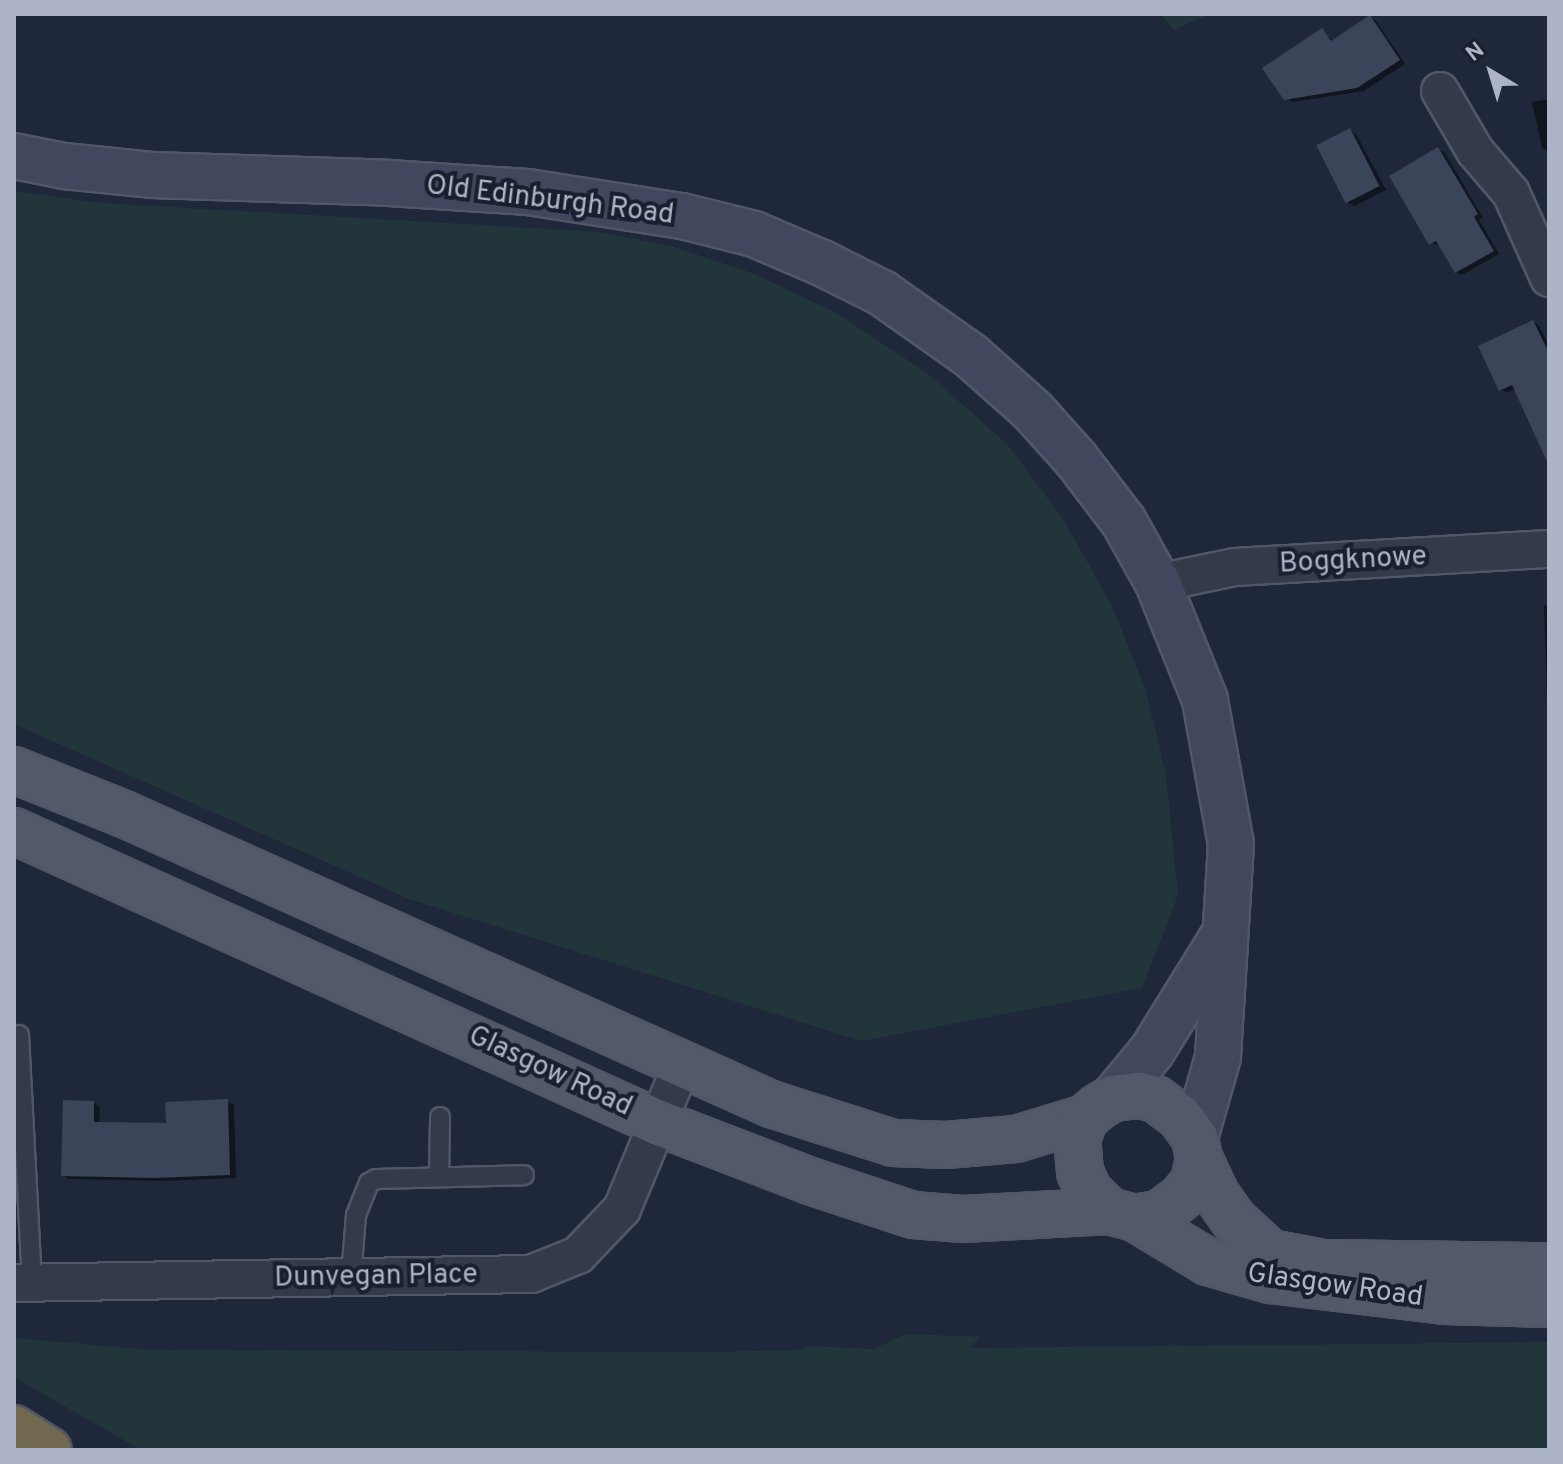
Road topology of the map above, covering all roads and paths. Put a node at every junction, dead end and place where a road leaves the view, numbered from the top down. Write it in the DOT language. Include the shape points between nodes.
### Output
graph roads {
  1 [pos="1440,91"];
  2 [pos="14,156"];
  3 [pos="1549,278"];
  4 [pos="1549,549"];
  5 [pos="1158,583"];
  6 [pos="14,770"];
  7 [pos="14,831"];
  8 [pos="1225,933"];
  9 [pos="19,1035"];
  10 [pos="682,1064"];
  11 [pos="1099,1108"];
  12 [pos="440,1117"];
  13 [pos="659,1123"];
  14 [pos="1197,1148"];
  15 [pos="524,1175"];
  16 [pos="439,1177"];
  17 [pos="1122,1215"];
  18 [pos="1549,1266"];
  19 [pos="351,1277"];
  20 [pos="23,1283"];
  21 [pos="1549,1304"];
  22 [pos="14,1428"];
  23 [pos="49,1450"];
  1 -- 3 [label="street" via="1475,151 1511,193"];
  2 -- 5 [label="main road, Old Edinburgh Road" via="152,175 528,192 623,204 754,234 882,293 970,355 1032,410 1076,459 1124,522"];
  4 -- 5 [label="street, Boggknowe" via="1235,567"];
  5 -- 8 [label="main road, Old Edinburgh Road" via="1205,700 1221,776 1231,844"];
  6 -- 10 [label="main road" via="124,814"];
  7 -- 13 [label="main road, Glasgow Road"];
  8 -- 11 [label="main road, Old Edinburgh Road" via="1152,1051"];
  8 -- 14 [label="main road, Old Edinburgh Road" via="1218,1057"];
  9 -- 20 [label="lane"];
  10 -- 11 [label="main road" via="771,1104 893,1143 1016,1139"];
  10 -- 13 [label="street, Dunvegan Place"];
  11 -- 14 [label="main road" via="1139,1095 1156,1099 1180,1117"];
  11 -- 17 [label="main road" via="1077,1139 1080,1172 1089,1192"];
  12 -- 16 [label="lane"];
  13 -- 17 [label="main road, Glasgow Road" via="913,1215"];
  13 -- 19 [label="street, Dunvegan Place" via="622,1209 578,1255 531,1274"];
  14 -- 17 [label="main road" via="1194,1182 1182,1197 1161,1213"];
  14 -- 18 [label="main road, Glasgow Road" via="1215,1193 1234,1220 1270,1253 1324,1263"];
  15 -- 16 [label="lane"];
  16 -- 19 [label="lane" via="369,1183 356,1215"];
  17 -- 21 [label="main road, Glasgow Road" via="1208,1262 1270,1280 1445,1301"];
  19 -- 20 [label="street, Dunvegan Place"];
  22 -- 23 [label="highway"];
}
